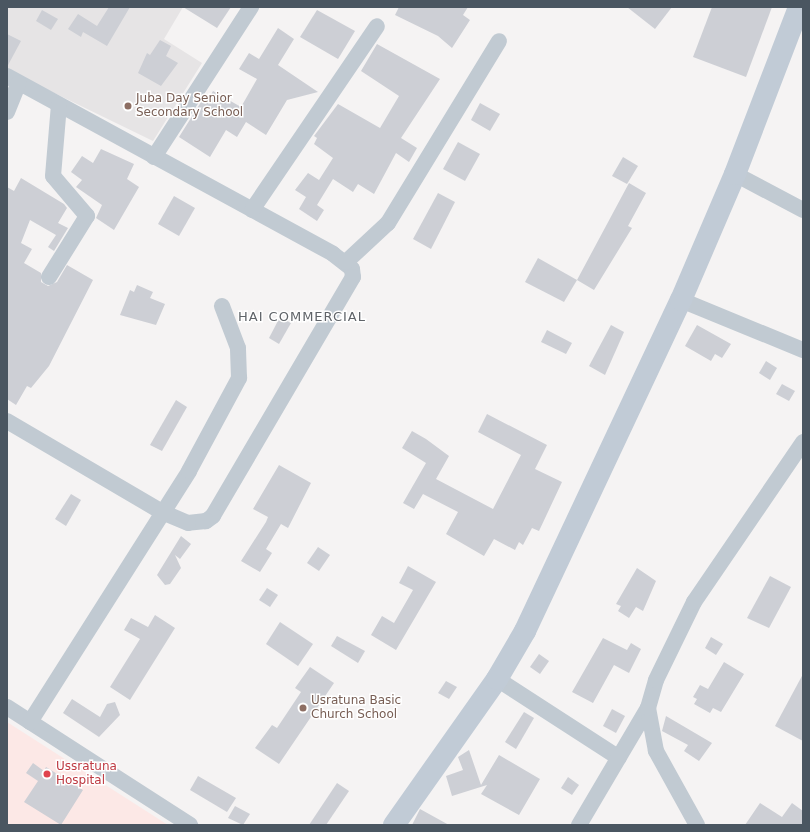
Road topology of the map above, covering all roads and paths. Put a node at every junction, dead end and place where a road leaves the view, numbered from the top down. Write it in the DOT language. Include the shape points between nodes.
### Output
graph roads {
  1 [pos="251,7"];
  2 [pos="799,7"];
  3 [pos="377,26"];
  4 [pos="499,41"];
  5 [pos="13,79"];
  6 [pos="59,105"];
  7 [pos="7,112"];
  8 [pos="154,157"];
  9 [pos="735,174"];
  10 [pos="252,210"];
  11 [pos="803,210"];
  12 [pos="346,262"];
  13 [pos="49,277"];
  14 [pos="681,300"];
  15 [pos="222,306"];
  16 [pos="803,350"];
  17 [pos="7,421"];
  18 [pos="803,442"];
  19 [pos="162,512"];
  20 [pos="497,679"];
  21 [pos="7,707"];
  22 [pos="648,708"];
  23 [pos="30,722"];
  24 [pos="619,758"];
  25 [pos="190,825"];
  26 [pos="394,825"];
  27 [pos="579,825"];
  28 [pos="698,825"];
  1 -- 8 [label="street"];
  2 -- 9 [label="street"];
  3 -- 10 [label="street"];
  4 -- 12 [label="street" via="388,224"];
  5 -- 6 [label="street"];
  5 -- 7 [label="street"];
  6 -- 8 [label="street"];
  6 -- 13 [label="street" via="53,176 87,216"];
  8 -- 10 [label="street"];
  9 -- 11 [label="street"];
  9 -- 14 [label="street"];
  10 -- 12 [label="street"];
  12 -- 19 [label="street" via="352,269 349,288 213,516 198,525"];
  14 -- 16 [label="street"];
  14 -- 20 [label="street" via="525,630"];
  15 -- 19 [label="street" via="238,348 239,378"];
  17 -- 19 [label="street"];
  18 -- 22 [label="street" via="694,602 656,680"];
  19 -- 23 [label="street"];
  20 -- 24 [label="street"];
  20 -- 26 [label="street"];
  21 -- 23 [label="street"];
  22 -- 24 [label="street"];
  22 -- 28 [label="street" via="660,763"];
  23 -- 25 [label="street"];
  24 -- 27 [label="street"];
}
